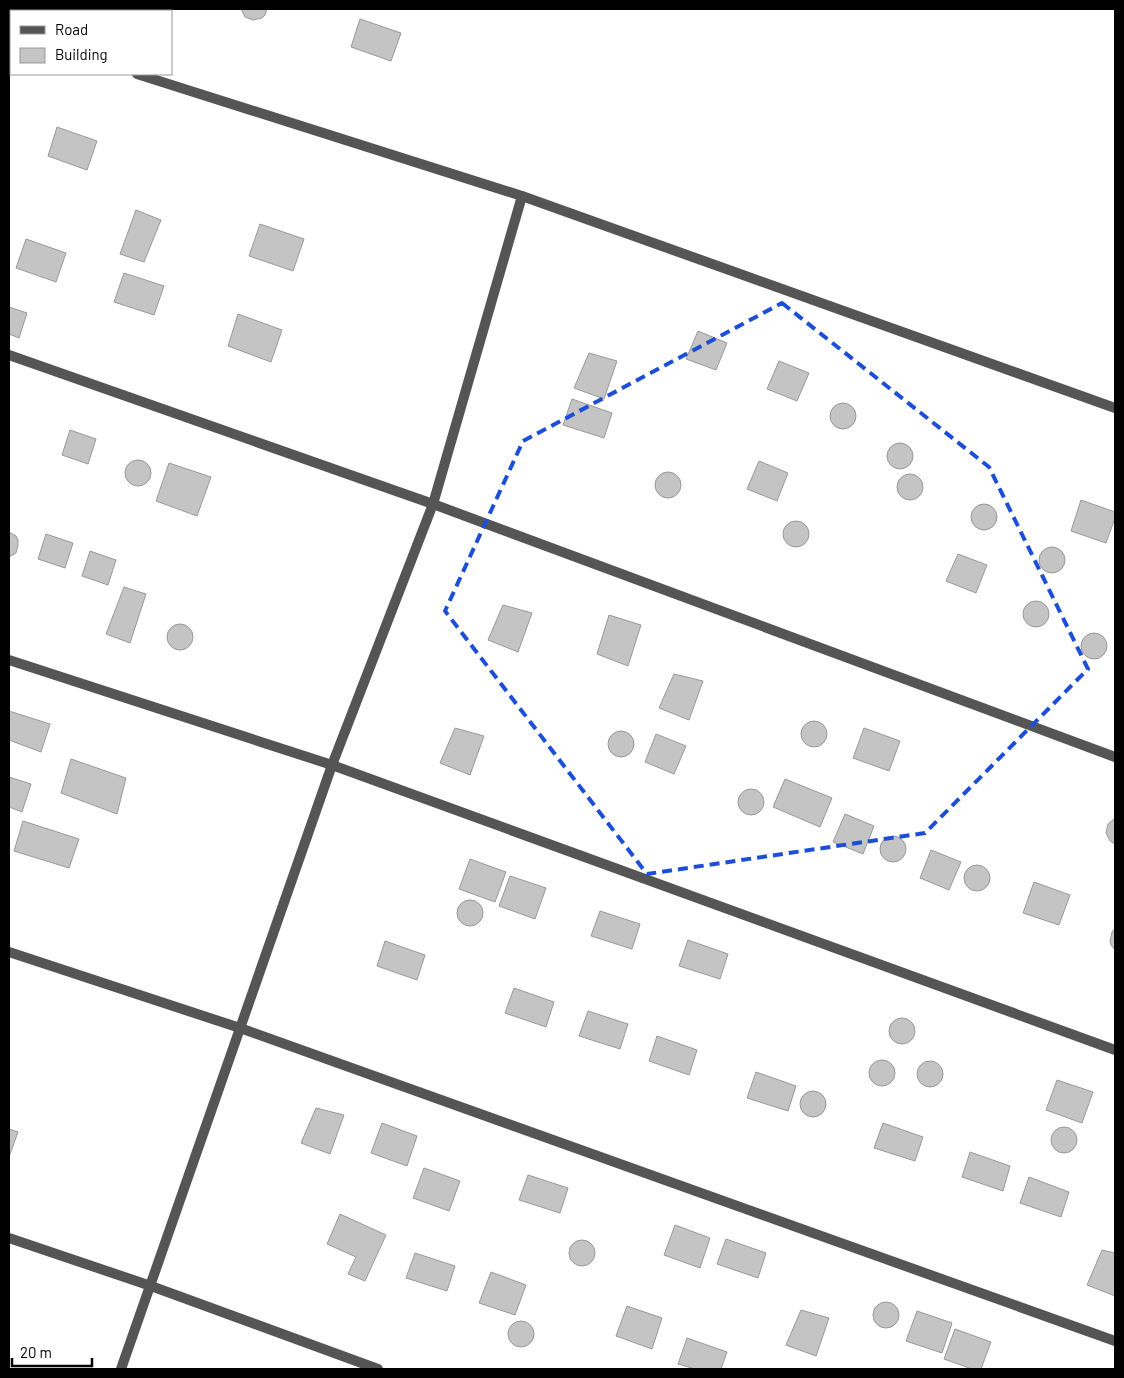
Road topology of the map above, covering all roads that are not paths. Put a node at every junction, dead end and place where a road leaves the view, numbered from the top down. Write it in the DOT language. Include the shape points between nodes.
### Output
graph roads {
  1 [pos="140,75"];
  2 [pos="522,196"];
  3 [pos="9,355"];
  4 [pos="1115,408"];
  5 [pos="433,504"];
  6 [pos="9,660"];
  7 [pos="1115,757"];
  8 [pos="332,765"];
  9 [pos="9,952"];
  10 [pos="240,1028"];
  11 [pos="1115,1050"];
  12 [pos="9,1238"];
  13 [pos="151,1286"];
  14 [pos="1115,1340"];
  15 [pos="121,1369"];
  16 [pos="378,1369"];
  1 -- 2 [label="street"];
  2 -- 4 [label="street"];
  2 -- 5 [label="street"];
  3 -- 5 [label="street"];
  5 -- 7 [label="street"];
  5 -- 8 [label="street"];
  6 -- 8 [label="street"];
  8 -- 10 [label="street"];
  8 -- 11 [label="street"];
  9 -- 10 [label="street"];
  10 -- 13 [label="street"];
  10 -- 14 [label="street"];
  12 -- 13 [label="street"];
  13 -- 15 [label="street"];
  13 -- 16 [label="street"];
}
